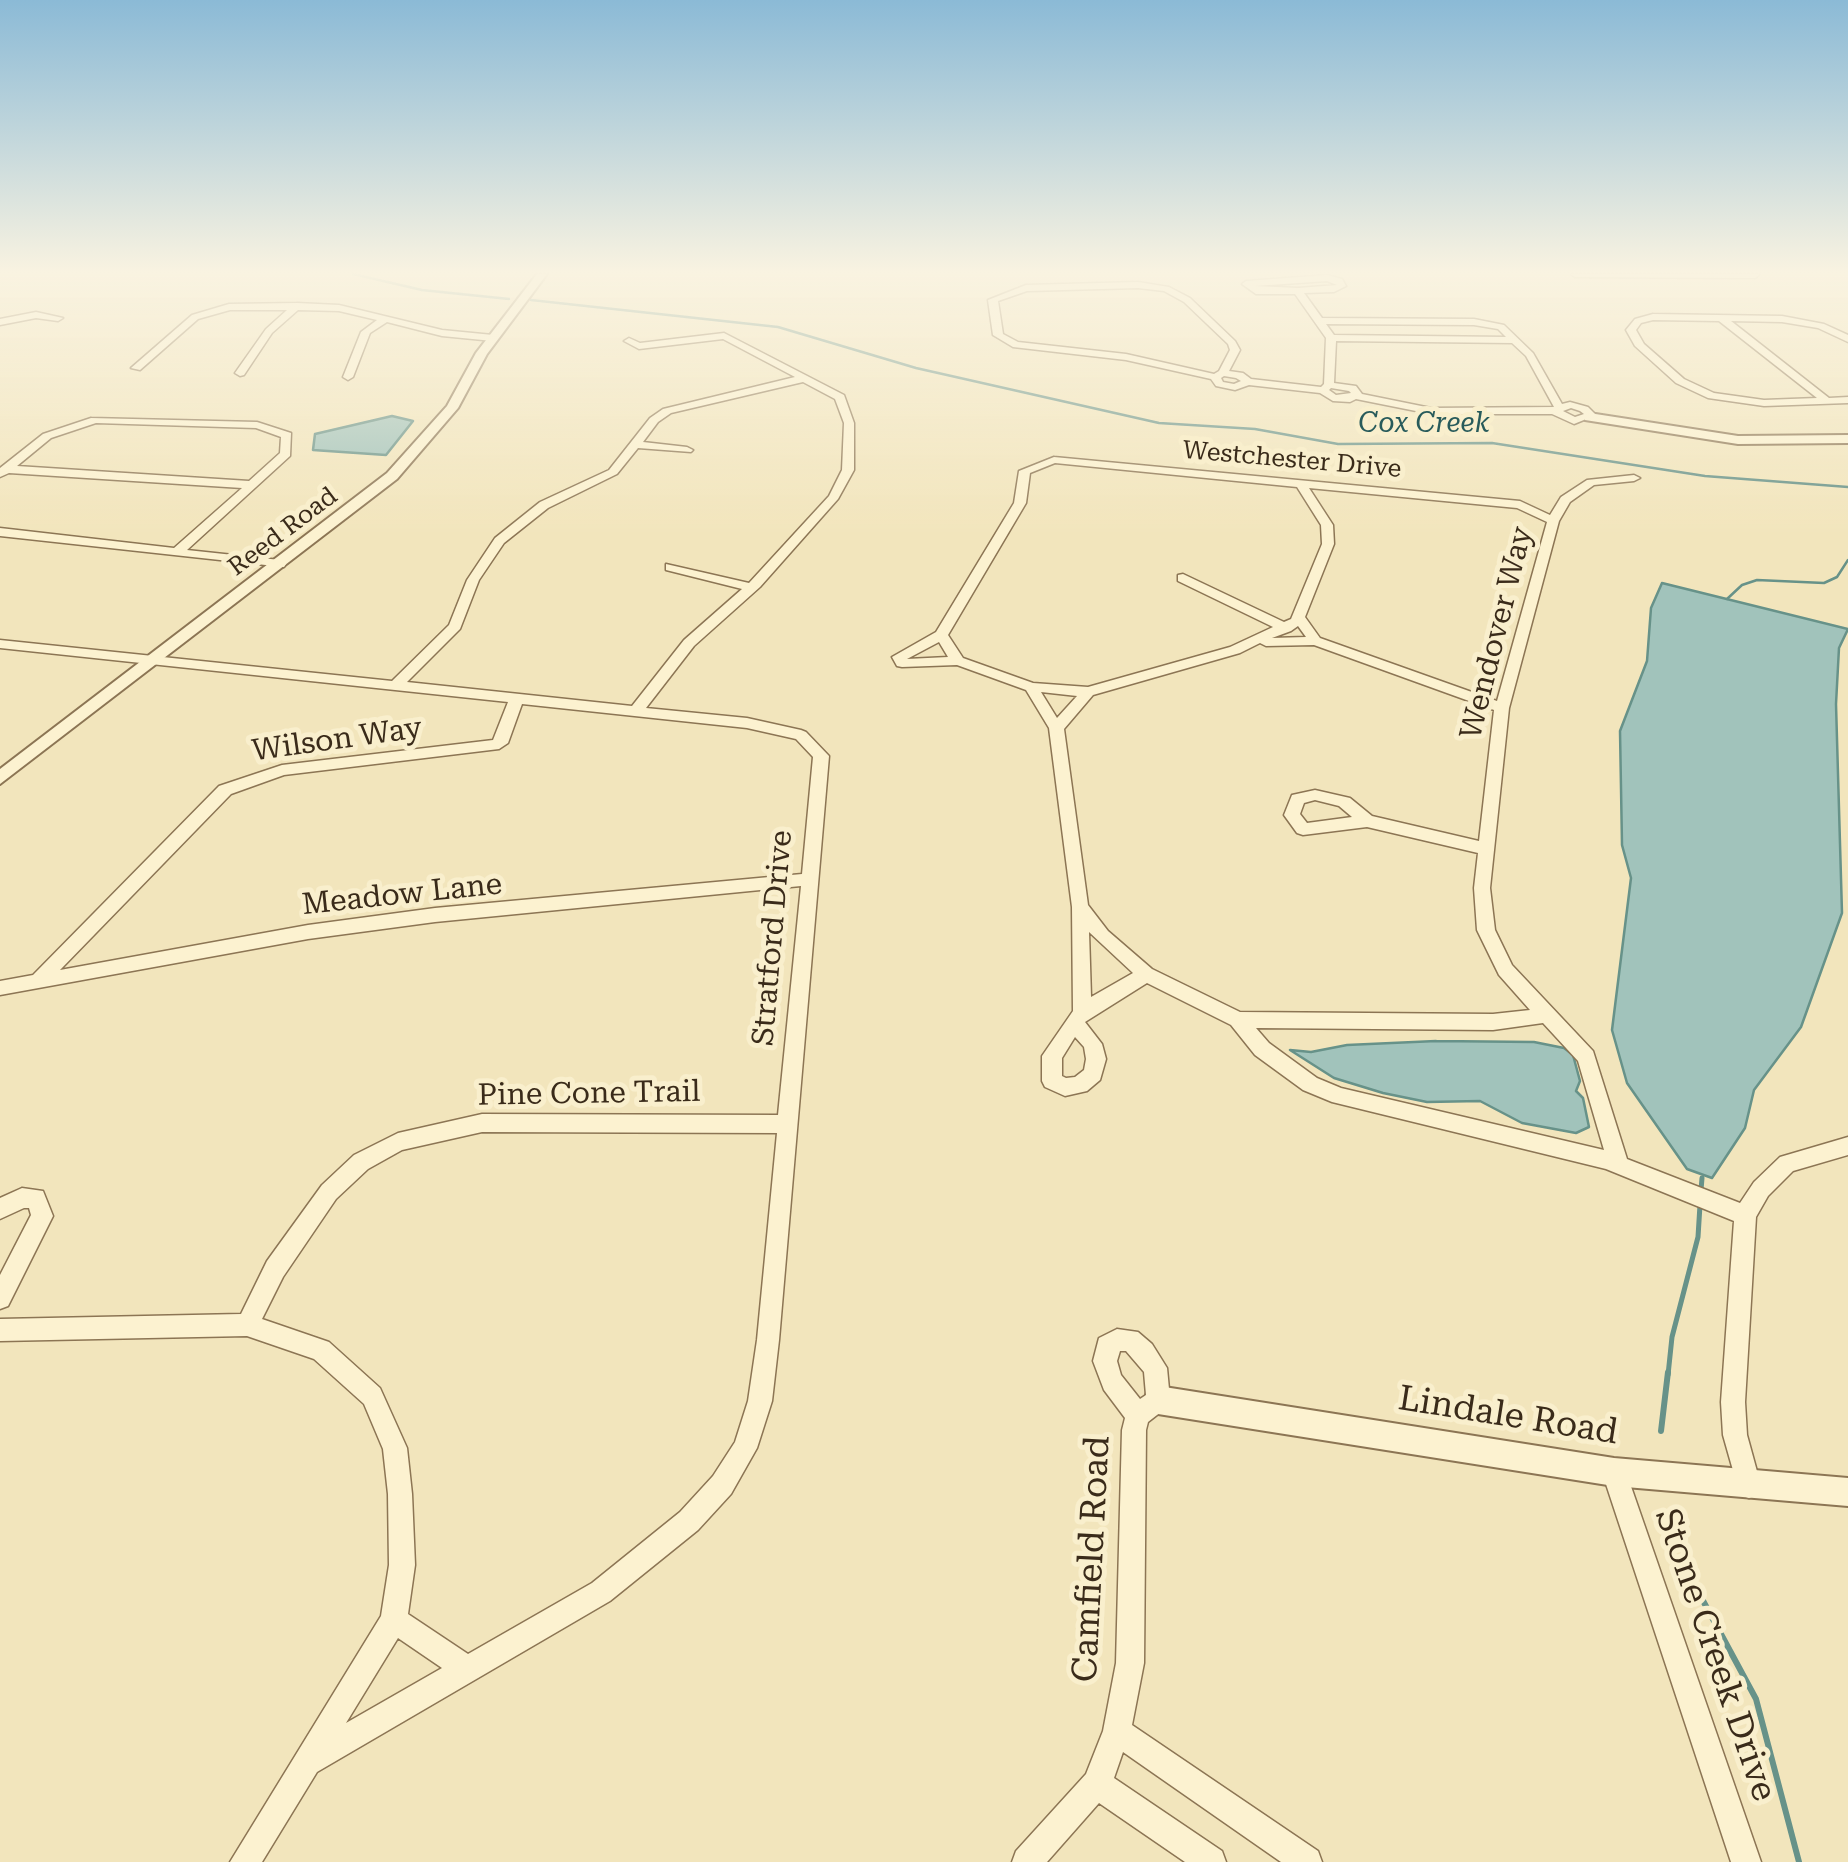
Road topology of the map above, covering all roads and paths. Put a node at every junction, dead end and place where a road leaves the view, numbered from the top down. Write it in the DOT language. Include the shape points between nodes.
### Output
graph roads {
  1 [pos="145,361"];
  2 [pos="249,361"];
  3 [pos="354,361"];
  4 [pos="480,361"];
  5 [pos="772,361"];
  6 [pos="1146,361"];
  7 [pos="1228,361"];
  8 [pos="1329,361"];
  9 [pos="1533,361"];
  10 [pos="1659,361"];
  11 [pos="1776,361"];
  12 [pos="136,368"];
  13 [pos="240,373"];
  14 [pos="1219,375"];
  15 [pos="348,377"];
  16 [pos="805,378"];
  17 [pos="1326,388"];
  18 [pos="1848,400"];
  19 [pos="1827,401"];
  20 [pos="1556,408"];
  21 [pos="1590,417"];
  22 [pos="1848,439"];
  23 [pos="635,444"];
  24 [pos="687,450"];
  25 [pos="3,472"];
  26 [pos="1634,478"];
  27 [pos="1300,483"];
  28 [pos="253,486"];
  29 [pos="1565,500"];
  30 [pos="1520,505"];
  31 [pos="1553,521"];
  32 [pos="0,532"];
  33 [pos="180,550"];
  34 [pos="280,564"];
  35 [pos="670,567"];
  36 [pos="1183,578"];
  37 [pos="752,587"];
  38 [pos="1299,617"];
  39 [pos="1286,628"];
  40 [pos="941,636"];
  41 [pos="1316,641"];
  42 [pos="1256,642"];
  43 [pos="0,644"];
  44 [pos="149,660"];
  45 [pos="958,661"];
  46 [pos="395,686"];
  47 [pos="1031,687"];
  48 [pos="1088,692"];
  49 [pos="517,699"];
  50 [pos="1502,708"];
  51 [pos="636,712"];
  52 [pos="1056,728"];
  53 [pos="0,778"];
  54 [pos="1368,821"];
  55 [pos="1484,848"];
  56 [pos="812,879"];
  57 [pos="1080,907"];
  58 [pos="1146,974"];
  59 [pos="38,982"];
  60 [pos="0,988"];
  61 [pos="1548,1015"];
  62 [pos="1238,1020"];
  63 [pos="785,1124"];
  64 [pos="1848,1146"];
  65 [pos="1619,1165"];
  66 [pos="0,1208"];
  67 [pos="1734,1211"];
  68 [pos="0,1298"];
  69 [pos="247,1326"];
  70 [pos="0,1330"];
  71 [pos="1148,1408"];
  72 [pos="1614,1472"];
  73 [pos="1750,1486"];
  74 [pos="1848,1492"];
  75 [pos="394,1620"];
  76 [pos="467,1669"];
  77 [pos="1117,1730"];
  78 [pos="308,1761"];
  79 [pos="1097,1784"];
  80 [pos="245,1862"];
  81 [pos="1027,1862"];
  82 [pos="1211,1862"];
  83 [pos="1307,1862"];
  84 [pos="1746,1862"];
  1 -- 12 [label="street"];
  2 -- 13 [label="street"];
  3 -- 15 [label="street"];
  4 -- 34 [label="street, Reed Road" via="452,408 408,460"];
  5 -- 16 [label="street"];
  6 -- 14 [label="street"];
  7 -- 14 [label="street"];
  8 -- 17 [label="street"];
  9 -- 20 [label="street"];
  10 -- 19 [label="street" via="1698,391 1747,402"];
  11 -- 19 [label="street"];
  14 -- 17 [label="street" via="1231,387 1248,382"];
  16 -- 23 [label="street" via="666,411"];
  16 -- 37 [label="street" via="847,408 848,470 834,497"];
  17 -- 20 [label="street" via="1333,398 1355,396 1431,412"];
  18 -- 19 [label="street"];
  20 -- 21 [label="street" via="1574,421"];
  21 -- 22 [label="street" via="1738,440"];
  23 -- 24 [label="street"];
  23 -- 46 [label="street" via="602,479 544,505 499,541 473,580 455,626"];
  25 -- 28 [label="street"];
  25 -- 28 [label="street" via="47,436 96,420 276,428 287,435 286,454"];
  26 -- 29 [label="street, Wendover Way" via="1591,482"];
  27 -- 30 [label="street, Westchester Drive"];
  27 -- 38 [label="street" via="1328,525 1328,544"];
  27 -- 40 [label="street, Westchester Drive" via="1054,460 1025,470 1020,503"];
  28 -- 33 [label="street"];
  29 -- 30 [label="street"];
  29 -- 31 [label="street, Wendover Way"];
  30 -- 31 [label="street, Westchester Drive"];
  31 -- 50 [label="street, Wendover Way"];
  32 -- 33 [label="street"];
  33 -- 34 [label="street"];
  34 -- 44 [label="street, Reed Road"];
  35 -- 37 [label="street"];
  36 -- 39 [label="street"];
  37 -- 51 [label="street" via="689,644"];
  38 -- 39 [label="street"];
  38 -- 41 [label="street"];
  39 -- 42 [label="street"];
  40 -- 45 [label="street"];
  40 -- 45 [label="street" via="899,657 902,663"];
  41 -- 42 [label="street"];
  41 -- 50 [label="street"];
  42 -- 48 [label="street"];
  43 -- 44 [label="street, Stratford Drive"];
  44 -- 46 [label="street, Stratford Drive"];
  44 -- 53 [label="street, Reed Road"];
  45 -- 47 [label="street"];
  46 -- 49 [label="street, Stratford Drive"];
  47 -- 48 [label="street"];
  47 -- 52 [label="street"];
  48 -- 52 [label="street"];
  49 -- 51 [label="street, Stratford Drive"];
  49 -- 59 [label="street, Wilson Way" via="494,746 282,770 225,790"];
  50 -- 55 [label="street, Wendover Way"];
  51 -- 56 [label="street, Stratford Drive" via="747,723 801,735 814,745 820,756"];
  52 -- 57 [label="street"];
  54 -- 55 [label="street"];
  55 -- 61 [label="street, Wendover Way" via="1486,930 1506,970"];
  56 -- 59 [label="street, Meadow Lane" via="308,932"];
  56 -- 63 [label="street, Stratford Drive"];
  57 -- 58 [label="street"];
  57 -- 58 [label="street" via="1078,1017"];
  58 -- 62 [label="street"];
  59 -- 60 [label="street, Meadow Lane"];
  61 -- 62 [label="street" via="1492,1022"];
  61 -- 65 [label="street, Wendover Way" via="1586,1057"];
  62 -- 65 [label="street" via="1310,1084 1340,1096"];
  63 -- 69 [label="street, Pine Cone Trail" via="482,1123 398,1142 361,1162 329,1192 275,1269"];
  63 -- 76 [label="street, Stratford Drive" via="760,1402 745,1448 690,1521 628,1571"];
  64 -- 67 [label="street" via="1787,1164"];
  65 -- 67 [label="street"];
  66 -- 68 [label="street" via="36,1198 42,1216"];
  67 -- 73 [label="street" via="1733,1402"];
  69 -- 70 [label="street"];
  69 -- 75 [label="street" via="321,1350 372,1396 395,1448 400,1494 402,1565"];
  71 -- 72 [label="street, Lindale Road"];
  71 -- 77 [label="street, Camfield Road" via="1130,1663"];
  72 -- 73 [label="street, Lindale Road"];
  72 -- 84 [label="street, Stone Creek Drive"];
  73 -- 74 [label="street, Lindale Road"];
  75 -- 76 [label="street"];
  75 -- 78 [label="street"];
  76 -- 78 [label="street, Stratford Drive"];
  77 -- 79 [label="street, Camfield Road"];
  77 -- 83 [label="street"];
  78 -- 80 [label="street"];
  79 -- 81 [label="street, Camfield Road"];
  79 -- 82 [label="street"];
}
